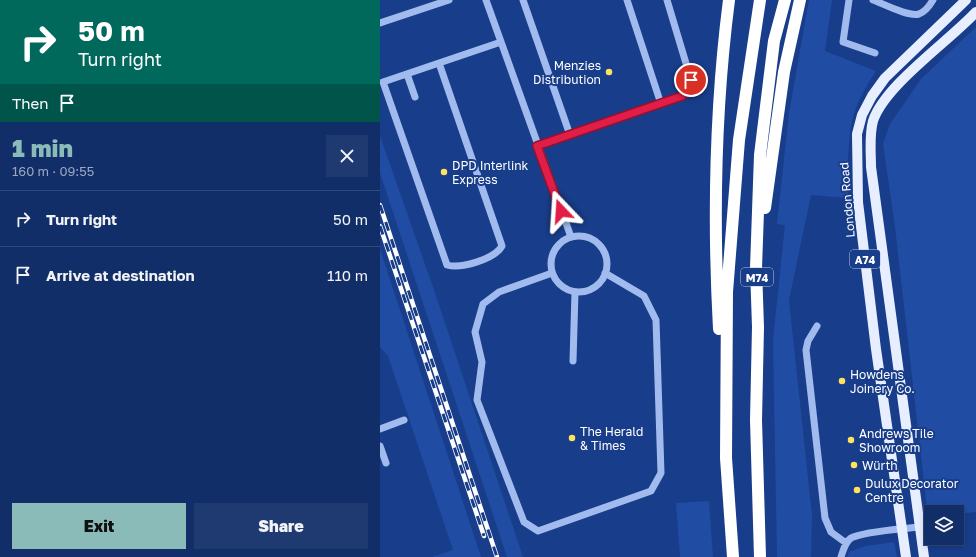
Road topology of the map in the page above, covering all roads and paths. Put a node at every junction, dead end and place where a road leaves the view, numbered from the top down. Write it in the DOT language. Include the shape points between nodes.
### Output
graph roads {
  1 [pos="449,0"];
  2 [pos="486,0"];
  3 [pos="523,0"];
  4 [pos="626,0"];
  5 [pos="667,0"];
  6 [pos="729,0"];
  7 [pos="760,0"];
  8 [pos="784,0"];
  9 [pos="800,0"];
  10 [pos="849,0"];
  11 [pos="873,0"];
  12 [pos="933,0"];
  13 [pos="966,0"];
  14 [pos="976,12"];
  15 [pos="380,23"];
  16 [pos="501,42"];
  17 [pos="875,52"];
  18 [pos="439,63"];
  19 [pos="407,74"];
  20 [pos="415,97"];
  21 [pos="661,104"];
  22 [pos="570,135"];
  23 [pos="537,146"];
  24 [pos="571,237"];
  25 [pos="756,268"];
  26 [pos="552,272"];
  27 [pos="605,273"];
  28 [pos="575,292"];
  29 [pos="817,326"];
  30 [pos="573,361"];
  31 [pos="404,420"];
  32 [pos="380,429"];
  33 [pos="380,446"];
  34 [pos="726,458"];
  35 [pos="386,462"];
  36 [pos="919,527"];
  37 [pos="902,530"];
  38 [pos="846,543"];
  39 [pos="733,557"];
  40 [pos="760,557"];
  41 [pos="841,557"];
  42 [pos="906,557"];
  43 [pos="924,557"];
  1 -- 15 [label="street"];
  2 -- 16 [label="street"];
  3 -- 22 [label="street"];
  4 -- 21 [label="street"];
  5 -- 21 [label="street" via="691,80 687,93"];
  6 -- 34 [label="highway, M74" via="716,152 717,290"];
  7 -- 34 [label="highway, M74" via="739,140 727,292"];
  8 -- 25 [label="highway, M74" via="774,41 760,155"];
  9 -- 25 [label="highway, M74" via="784,72"];
  10 -- 17 [label="street" via="843,42"];
  11 -- 12 [label="street" via="910,14 920,14"];
  13 -- 37 [label="main road, London Road / A74" via="885,78 862,114 857,134 858,202"];
  14 -- 36 [label="main road, A74" via="884,100 874,121 870,139 871,167"];
  16 -- 18 [label="street"];
  16 -- 23 [label="street"];
  18 -- 19 [label="street"];
  18 -- 19 [label="street" via="502,246 499,252 476,262 461,266 447,265 383,82"];
  19 -- 20 [label="street"];
  21 -- 22 [label="street"];
  22 -- 23 [label="street"];
  23 -- 24 [label="street"];
  24 -- 26 [label="street" via="560,244 552,255"];
  24 -- 27 [label="street" via="588,238 601,248 607,264"];
  25 -- 40 [label="highway, M74" via="756,420"];
  26 -- 27 [label="street" via="499,292 483,304 475,332 482,362 477,400 524,522 538,531 651,491 661,474 656,320 644,296"];
  26 -- 28 [label="street" via="561,286"];
  27 -- 28 [label="street" via="602,280 590,290"];
  28 -- 30 [label="street"];
  29 -- 38 [label="street" via="806,350 825,518 831,532"];
  31 -- 32 [label="street"];
  33 -- 35 [label="street"];
  34 -- 39 [label="highway, M74"];
  36 -- 37 [label="street"];
  36 -- 43 [label="main road, A74"];
  37 -- 38 [label="street" via="858,536"];
  37 -- 42 [label="main road, London Road / A74"];
  38 -- 41 [label="street"];
}
